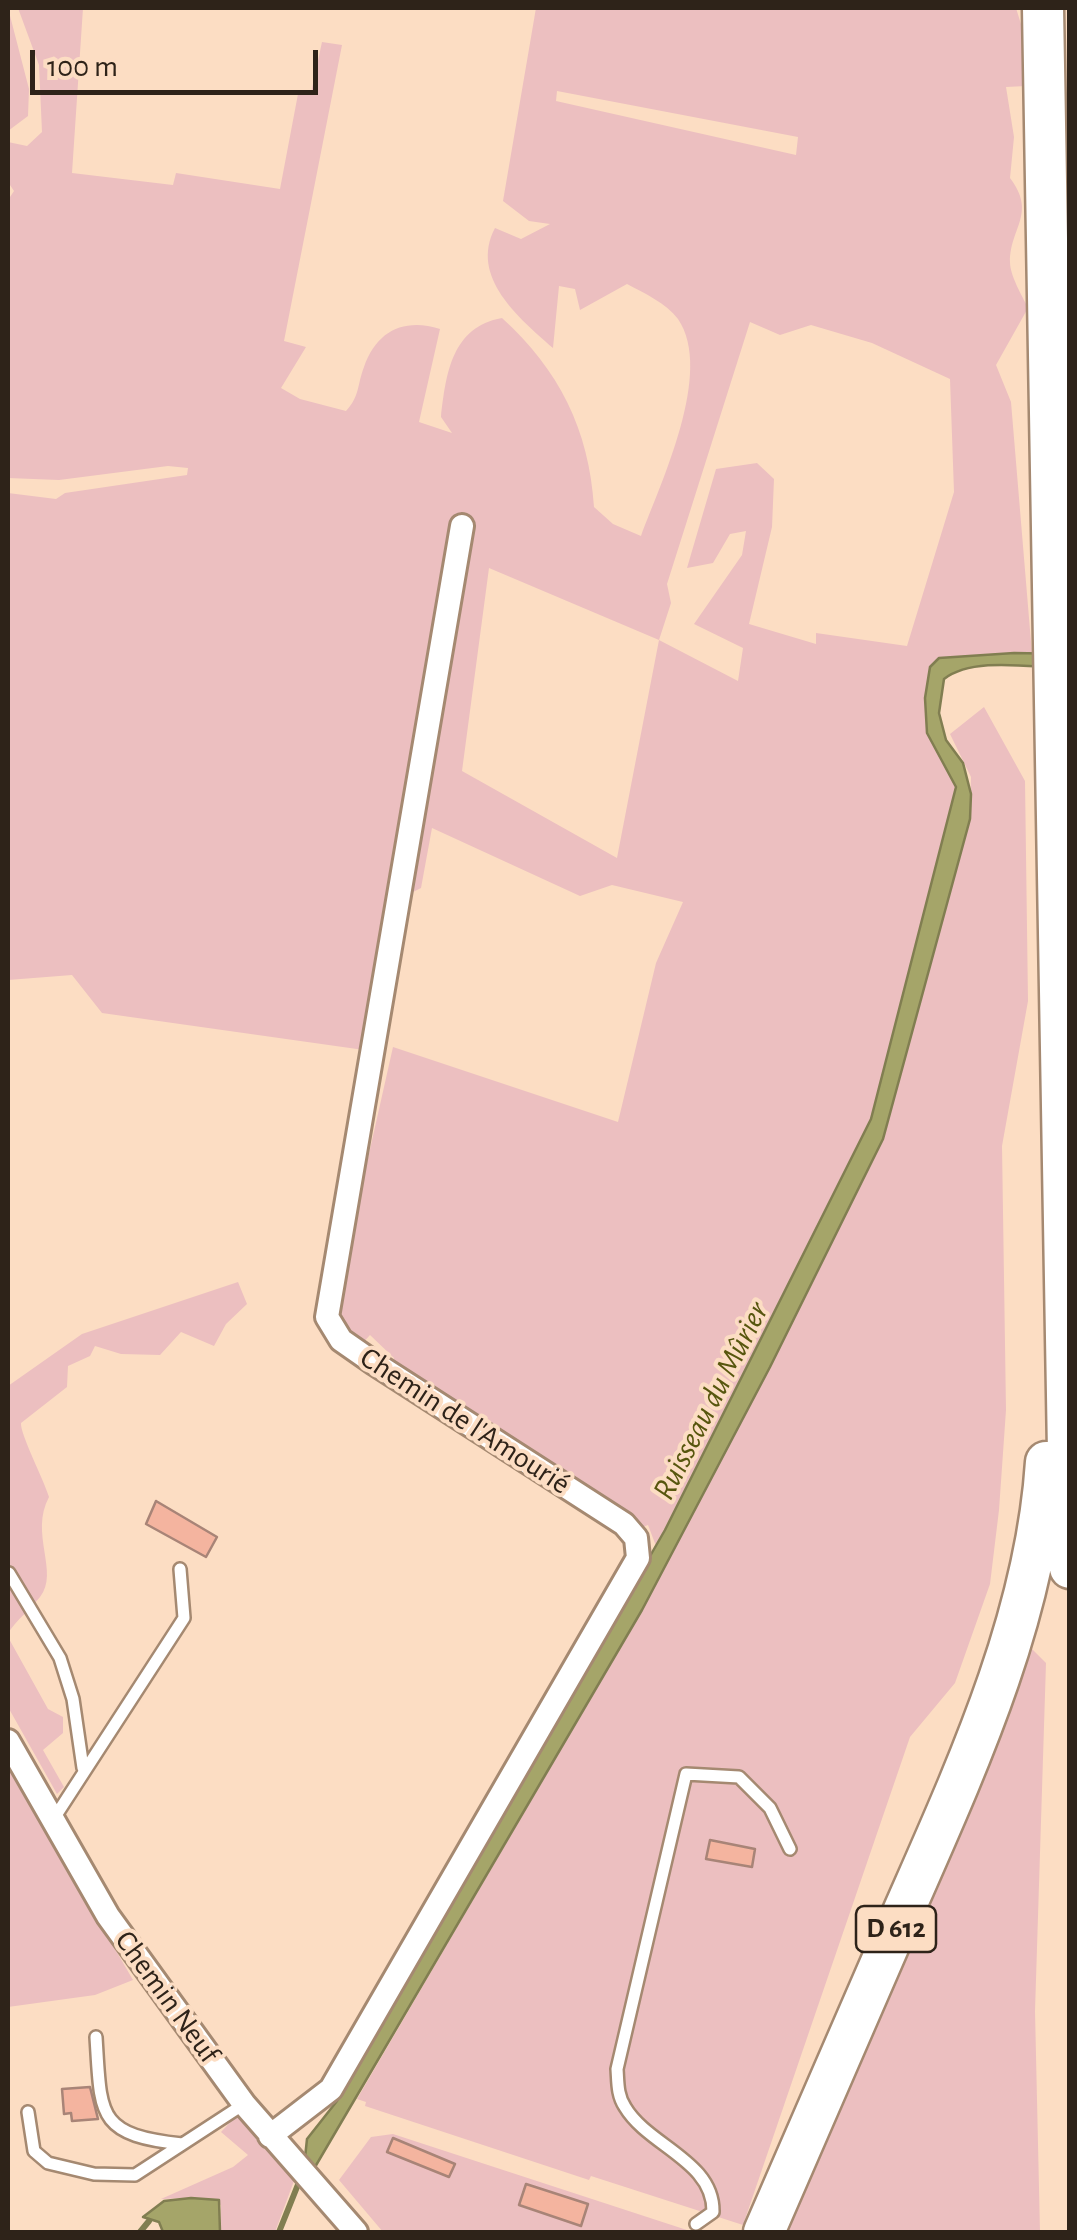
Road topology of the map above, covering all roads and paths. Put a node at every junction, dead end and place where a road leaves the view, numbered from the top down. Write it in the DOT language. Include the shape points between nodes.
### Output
graph roads {
  1 [pos="1043,8"];
  2 [pos="462,526"];
  3 [pos="1061,1178"];
  4 [pos="1066,1320"];
  5 [pos="1070,1393"];
  6 [pos="1070,1568"];
  7 [pos="180,1570"];
  8 [pos="9,1573"];
  9 [pos="8,1740"];
  10 [pos="83,1768"];
  11 [pos="52,1821"];
  12 [pos="790,1849"];
  13 [pos="96,2037"];
  14 [pos="244,2104"];
  15 [pos="28,2112"];
  16 [pos="270,2136"];
  17 [pos="182,2144"];
  18 [pos="696,2224"];
  19 [pos="356,2232"];
  20 [pos="764,2232"];
  1 -- 3 [label="highway, D 612"];
  2 -- 16 [label="street, Chemin de l'Amourié" via="327,1316 341,1340 374,1364 624,1524 636,1538 638,1558 331,2089"];
  3 -- 4 [label="highway, D 612"];
  3 -- 20 [label="highway, D 612" via="1044,1498 1032,1566 950,1804"];
  4 -- 5 [label="highway, D 612"];
  4 -- 6 [label="highway, D 612"];
  7 -- 10 [label="lane" via="184,1618"];
  8 -- 10 [label="lane" via="60,1658"];
  9 -- 11 [label="street, Chemin Neuf"];
  10 -- 11 [label="lane"];
  11 -- 14 [label="street, Chemin Neuf" via="108,1916"];
  12 -- 18 [label="lane" via="770,1808 739,1778 686,1774 617,2069 627,2112 714,2193 713,2212"];
  13 -- 17 [label="lane" via="100,2100 108,2118 137,2139"];
  14 -- 16 [label="street, Chemin Neuf"];
  14 -- 17 [label="lane"];
  15 -- 17 [label="lane" via="34,2151 48,2163 94,2174 135,2175"];
  16 -- 19 [label="street, Chemin Neuf"];
}
